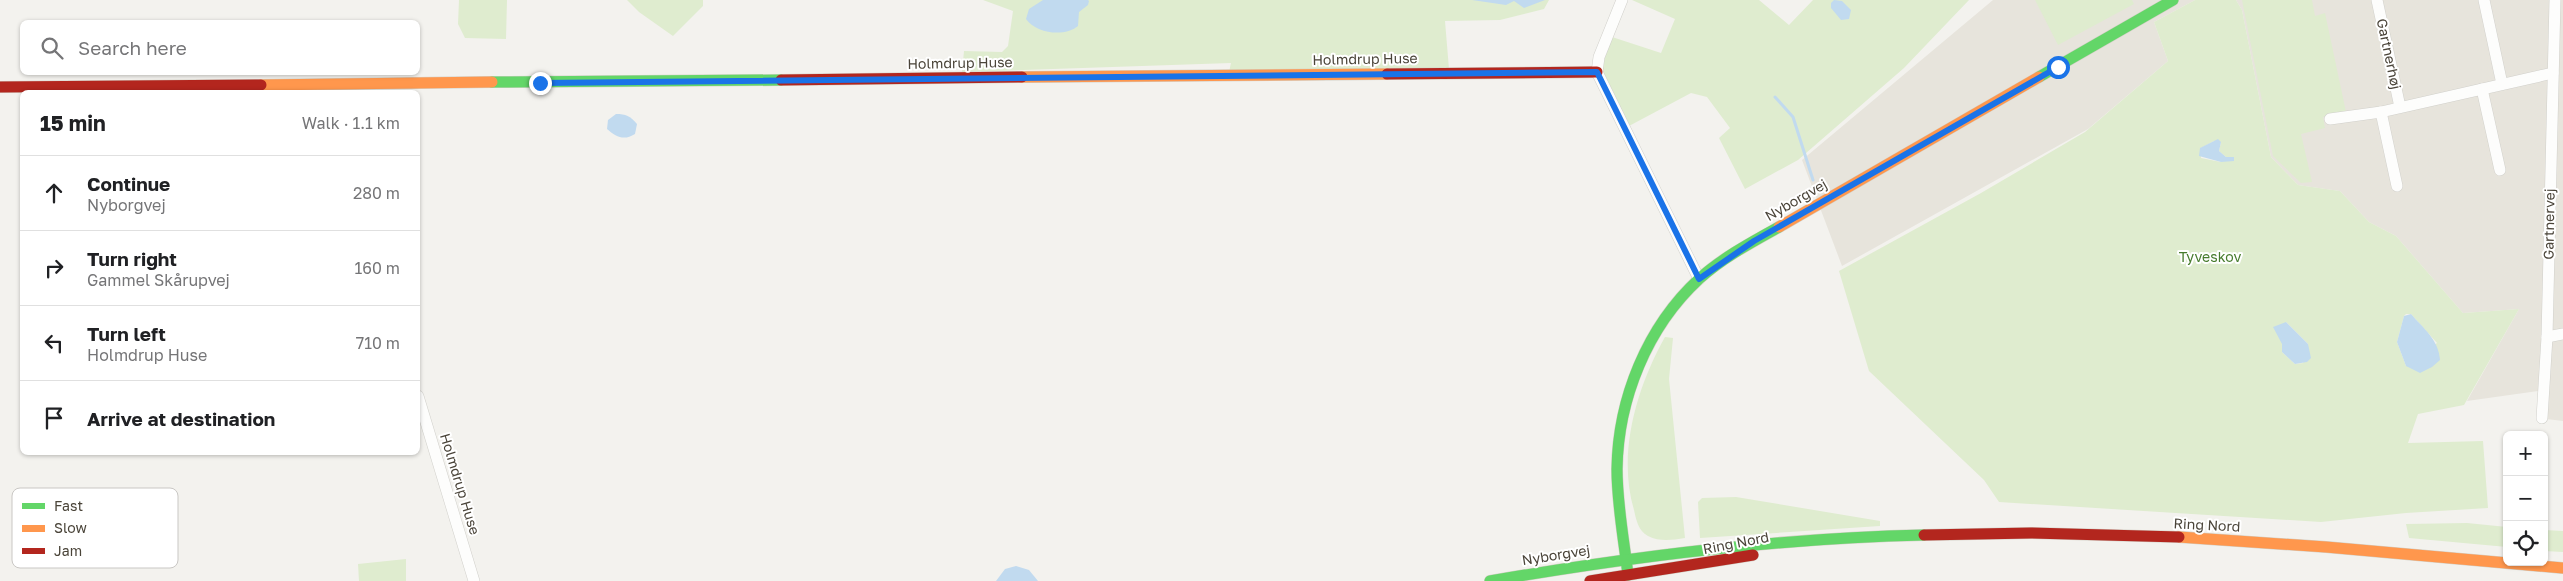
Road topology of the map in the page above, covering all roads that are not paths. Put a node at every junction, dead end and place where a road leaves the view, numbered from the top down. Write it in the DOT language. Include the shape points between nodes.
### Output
graph roads {
  1 [pos="1622,0"];
  2 [pos="2173,0"];
  3 [pos="2377,0"];
  4 [pos="2484,0"];
  5 [pos="2555,0"];
  6 [pos="2558,35"];
  7 [pos="1597,72"];
  8 [pos="2553,73"];
  9 [pos="2502,84"];
  10 [pos="0,87"];
  11 [pos="324,88"];
  12 [pos="2482,89"];
  13 [pos="2400,107"];
  14 [pos="2381,112"];
  15 [pos="2330,119"];
  16 [pos="2557,152"];
  17 [pos="2500,170"];
  18 [pos="2397,186"];
  19 [pos="1699,279"];
  20 [pos="2563,334"];
  21 [pos="2547,337"];
  22 [pos="420,403"];
  23 [pos="2542,418"];
  24 [pos="1849,539"];
  25 [pos="1626,558"];
  26 [pos="2563,568"];
  27 [pos="1628,575"];
  28 [pos="474,581"];
  29 [pos="1490,581"];
  30 [pos="1590,581"];
  1 -- 7 [label="street" via="1599,56"];
  2 -- 19 [label="street, Nyborgvej" via="1754,241"];
  3 -- 13 [label="street, Gartnerhøj"];
  4 -- 9 [label="street"];
  5 -- 6 [label="street, Gartnervej"];
  6 -- 8 [label="street, Gartnervej"];
  7 -- 11 [label="street, Holmdrup Huse"];
  7 -- 19 [label="street"];
  8 -- 9 [label="street, Gartnerhøj"];
  8 -- 16 [label="street, Gartnervej"];
  9 -- 12 [label="street, Gartnerhøj"];
  10 -- 11 [label="street, Holmdrup Huse"];
  12 -- 13 [label="street, Gartnerhøj"];
  12 -- 17 [label="street"];
  13 -- 14 [label="street, Gartnerhøj"];
  14 -- 15 [label="street, Gartnerhøj"];
  14 -- 18 [label="street"];
  16 -- 21 [label="street, Gartnervej"];
  19 -- 25 [label="street, Nyborgvej" via="1678,302 1649,345 1624,408 1617,468"];
  20 -- 21 [label="street"];
  21 -- 23 [label="street, Gartnervej"];
  22 -- 28 [label="street, Holmdrup Huse"];
  24 -- 25 [label="street, Ring Nord" via="1770,543"];
  24 -- 26 [label="street, Ring Nord" via="2088,534 2377,551"];
  24 -- 27 [label="street, Ring Nord"];
  25 -- 27 [label="street, Nyborgvej"];
  25 -- 29 [label="street, Nyborgvej"];
  27 -- 30 [label="street"];
}
